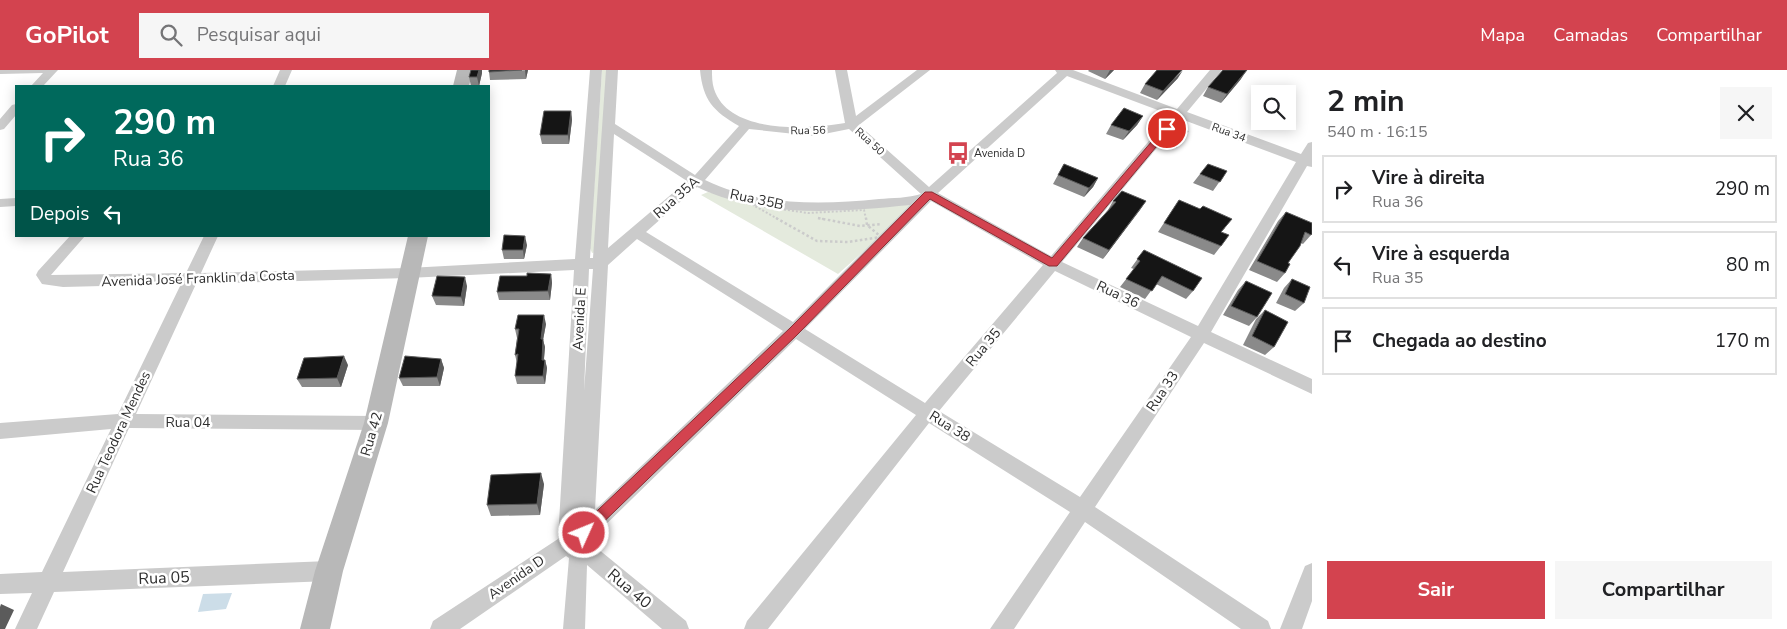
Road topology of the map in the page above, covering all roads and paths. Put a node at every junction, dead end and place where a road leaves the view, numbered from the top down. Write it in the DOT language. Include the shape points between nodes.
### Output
graph roads {
  1 [pos="44,70"];
  2 [pos="52,70"];
  3 [pos="286,70"];
  4 [pos="465,70"];
  5 [pos="596,70"];
  6 [pos="612,70"];
  7 [pos="706,70"];
  8 [pos="841,70"];
  9 [pos="924,70"];
  10 [pos="1216,70"];
  11 [pos="0,71"];
  12 [pos="1065,71"];
  13 [pos="38,85"];
  14 [pos="279,85"];
  15 [pos="460,85"];
  16 [pos="15,109"];
  17 [pos="1179,114"];
  18 [pos="608,125"];
  19 [pos="746,125"];
  20 [pos="852,125"];
  21 [pos="0,127"];
  22 [pos="15,128"];
  23 [pos="1310,156"];
  24 [pos="697,180"];
  25 [pos="927,197"];
  26 [pos="15,202"];
  27 [pos="0,203"];
  28 [pos="803,212"];
  29 [pos="636,232"];
  30 [pos="77,237"];
  31 [pos="211,237"];
  32 [pos="418,237"];
  33 [pos="600,263"];
  34 [pos="582,264"];
  35 [pos="1053,264"];
  36 [pos="408,273"];
  37 [pos="192,278"];
  38 [pos="794,331"];
  39 [pos="1202,333"];
  40 [pos="1312,386"];
  41 [pos="928,412"];
  42 [pos="124,421"];
  43 [pos="376,423"];
  44 [pos="582,426"];
  45 [pos="0,431"];
  46 [pos="1082,509"];
  47 [pos="578,547"];
  48 [pos="329,571"];
  49 [pos="1312,573"];
  50 [pos="48,581"];
  51 [pos="0,584"];
  52 [pos="26,629"];
  53 [pos="315,629"];
  54 [pos="441,629"];
  55 [pos="574,629"];
  56 [pos="678,629"];
  57 [pos="755,629"];
  58 [pos="1001,629"];
  59 [pos="1260,629"];
  60 [pos="1291,629"];
  1 -- 11 [label="street"];
  2 -- 13 [label="street"];
  3 -- 14 [label="street"];
  4 -- 15 [label="street"];
  5 -- 34 [label="street, Avenida E"];
  6 -- 18 [label="street, Avenida E"];
  7 -- 19 [label="street, Rua 56" via="708,89 715,102"];
  8 -- 20 [label="street, Rua 50"];
  9 -- 20 [label="street, Rua 56"];
  10 -- 17 [label="street, Rua 35"];
  12 -- 17 [label="street, Rua 34"];
  12 -- 25 [label="street, Avenida D"];
  16 -- 21 [label="street"];
  17 -- 23 [label="street, Rua 34"];
  17 -- 35 [label="street, Rua 35"];
  18 -- 24 [label="street, Rua 35B"];
  18 -- 33 [label="street, Avenida E"];
  19 -- 20 [label="street, Rua 56" via="814,132"];
  19 -- 24 [label="street, Rua 35A"];
  20 -- 25 [label="street, Rua 50"];
  21 -- 22 [label="street"];
  23 -- 39 [label="street, Rua 33"];
  24 -- 25 [label="street, Rua 35B" via="726,193 779,206 843,207"];
  24 -- 29 [label="street, Rua 35A"];
  25 -- 35 [label="street, Rua 36"];
  25 -- 38 [label="street, Avenida D"];
  26 -- 27 [label="street"];
  28 -- 28 [label="path" via="753,205 817,242 848,242 881,236 868,226 818,218"];
  29 -- 33 [label="street, Rua 35A"];
  29 -- 38 [label="street, Rua 38"];
  30 -- 37 [label="street, Avenida José Franklin da Costa" via="43,275 47,280"];
  31 -- 37 [label="street, Rua Teodora Mendes"];
  32 -- 36 [label="street, Rua 42"];
  33 -- 34 [label="street"];
  33 -- 44 [label="street, Avenida E"];
  34 -- 36 [label="street"];
  34 -- 44 [label="street, Avenida E"];
  35 -- 39 [label="street, Rua 36"];
  35 -- 41 [label="street, Rua 35"];
  36 -- 37 [label="street, Avenida José Franklin da Costa"];
  36 -- 43 [label="street, Rua 42"];
  37 -- 42 [label="street, Rua Teodora Mendes"];
  38 -- 41 [label="street, Rua 38"];
  38 -- 47 [label="street, Avenida D"];
  39 -- 40 [label="street, Rua 36"];
  39 -- 46 [label="street, Rua 33"];
  41 -- 46 [label="street, Rua 38"];
  41 -- 57 [label="street, Rua 35"];
  42 -- 43 [label="street, Rua 04"];
  42 -- 45 [label="street, Rua 04"];
  42 -- 50 [label="street, Rua Teodora Mendes"];
  43 -- 48 [label="street, Rua 42"];
  44 -- 47 [label="street, Avenida E"];
  46 -- 58 [label="street, Rua 33"];
  46 -- 59 [label="street, Rua 38"];
  47 -- 54 [label="street, Avenida D"];
  47 -- 55 [label="street, Avenida E"];
  47 -- 56 [label="street, Rua 40"];
  48 -- 50 [label="street, Rua 05"];
  48 -- 53 [label="street, Rua 42"];
  49 -- 60 [label="street"];
  50 -- 51 [label="street, Rua 05"];
  50 -- 52 [label="street, Rua Teodora Mendes"];
}
